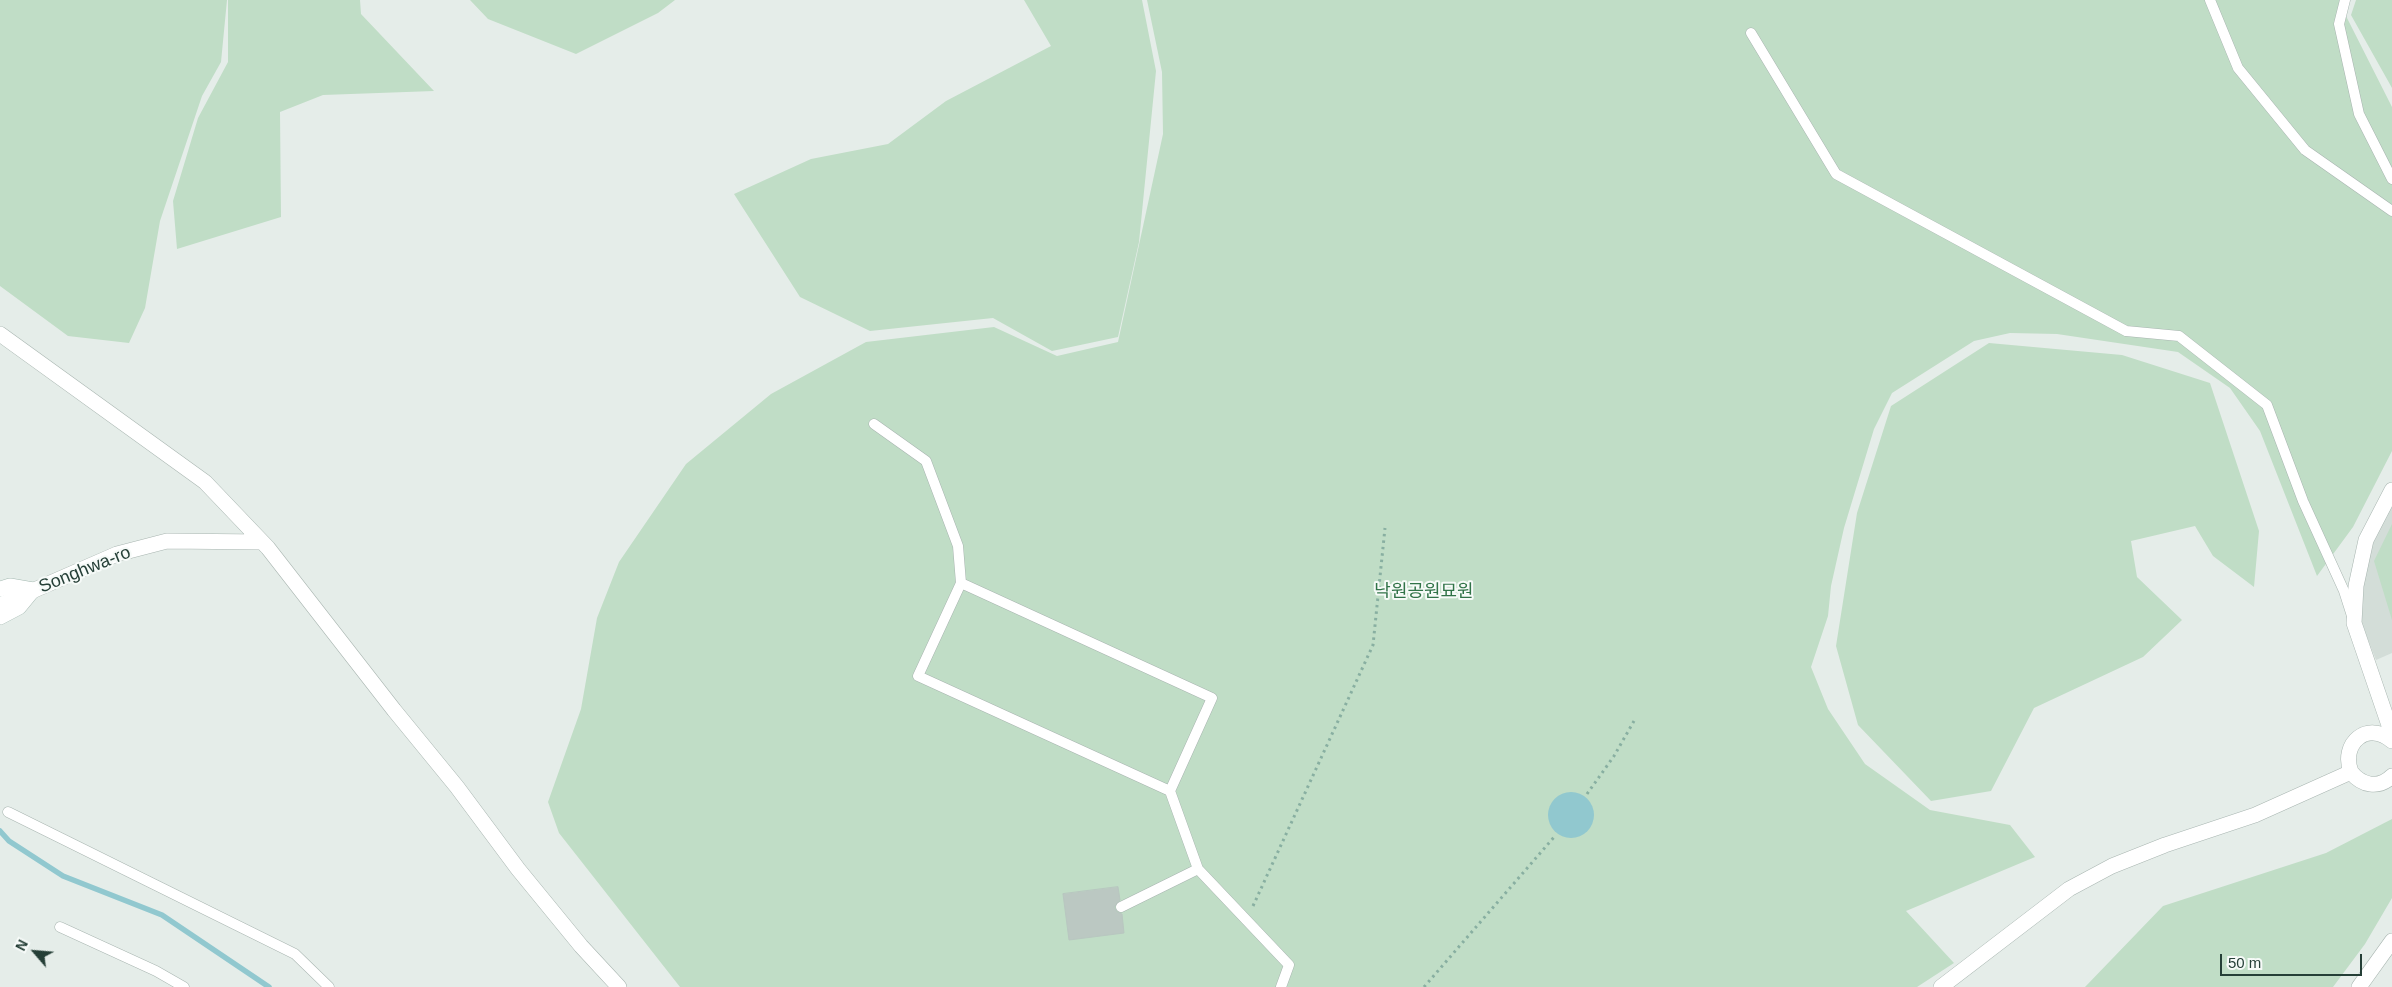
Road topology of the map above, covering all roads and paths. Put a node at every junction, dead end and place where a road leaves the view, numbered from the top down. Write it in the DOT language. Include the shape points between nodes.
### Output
graph roads {
  1 [pos="2210,0"];
  2 [pos="2345,0"];
  3 [pos="1751,33"];
  4 [pos="2392,179"];
  5 [pos="2392,211"];
  6 [pos="0,334"];
  7 [pos="874,424"];
  8 [pos="2392,490"];
  9 [pos="1385,528"];
  10 [pos="262,542"];
  11 [pos="961,584"];
  12 [pos="0,589"];
  13 [pos="33,590"];
  14 [pos="0,605"];
  15 [pos="0,617"];
  16 [pos="2354,622"];
  17 [pos="1634,722"];
  18 [pos="2392,734"];
  19 [pos="2392,741"];
  20 [pos="2350,772"];
  21 [pos="2392,776"];
  22 [pos="1170,791"];
  23 [pos="1587,794"];
  24 [pos="8,812"];
  25 [pos="1554,836"];
  26 [pos="1198,869"];
  27 [pos="1121,907"];
  28 [pos="1247,921"];
  29 [pos="60,927"];
  30 [pos="2392,942"];
  31 [pos="184,987"];
  32 [pos="329,987"];
  33 [pos="619,987"];
  34 [pos="1281,987"];
  35 [pos="1424,987"];
  36 [pos="1941,987"];
  37 [pos="2358,987"];
  1 -- 5 [label="lane" via="2238,68 2305,150"];
  2 -- 4 [label="lane" via="2339,24 2359,114"];
  3 -- 16 [label="lane" via="1836,174 2126,331 2179,336 2267,405"];
  6 -- 10 [label="street" via="205,482"];
  7 -- 11 [label="lane" via="926,461 958,546"];
  8 -- 16 [label="street" via="2366,540 2356,586"];
  9 -- 28 [label="path" via="1373,645"];
  10 -- 13 [label="street, Songhwa-ro" via="167,541 117,554"];
  10 -- 33 [label="street" via="518,869"];
  11 -- 22 [label="lane" via="1212,698"];
  11 -- 22 [label="lane" via="918,676"];
  12 -- 13 [label="street" via="10,586"];
  13 -- 14 [label="street, Songhwa-ro"];
  13 -- 15 [label="street" via="19,607"];
  16 -- 18 [label="street"];
  17 -- 23 [label="path"];
  19 -- 20 [label="street" via="2379,733 2370,733 2355,740 2347,756"];
  20 -- 21 [label="street" via="2360,781 2372,784 2384,782"];
  20 -- 36 [label="street" via="2254,815 2112,866 2069,888"];
  22 -- 26 [label="lane"];
  24 -- 32 [label="lane" via="295,954"];
  25 -- 35 [label="path"];
  26 -- 27 [label="lane"];
  26 -- 28 [label="lane"];
  28 -- 34 [label="lane" via="1289,965"];
  29 -- 31 [label="lane"];
  30 -- 37 [label="street"];
}
